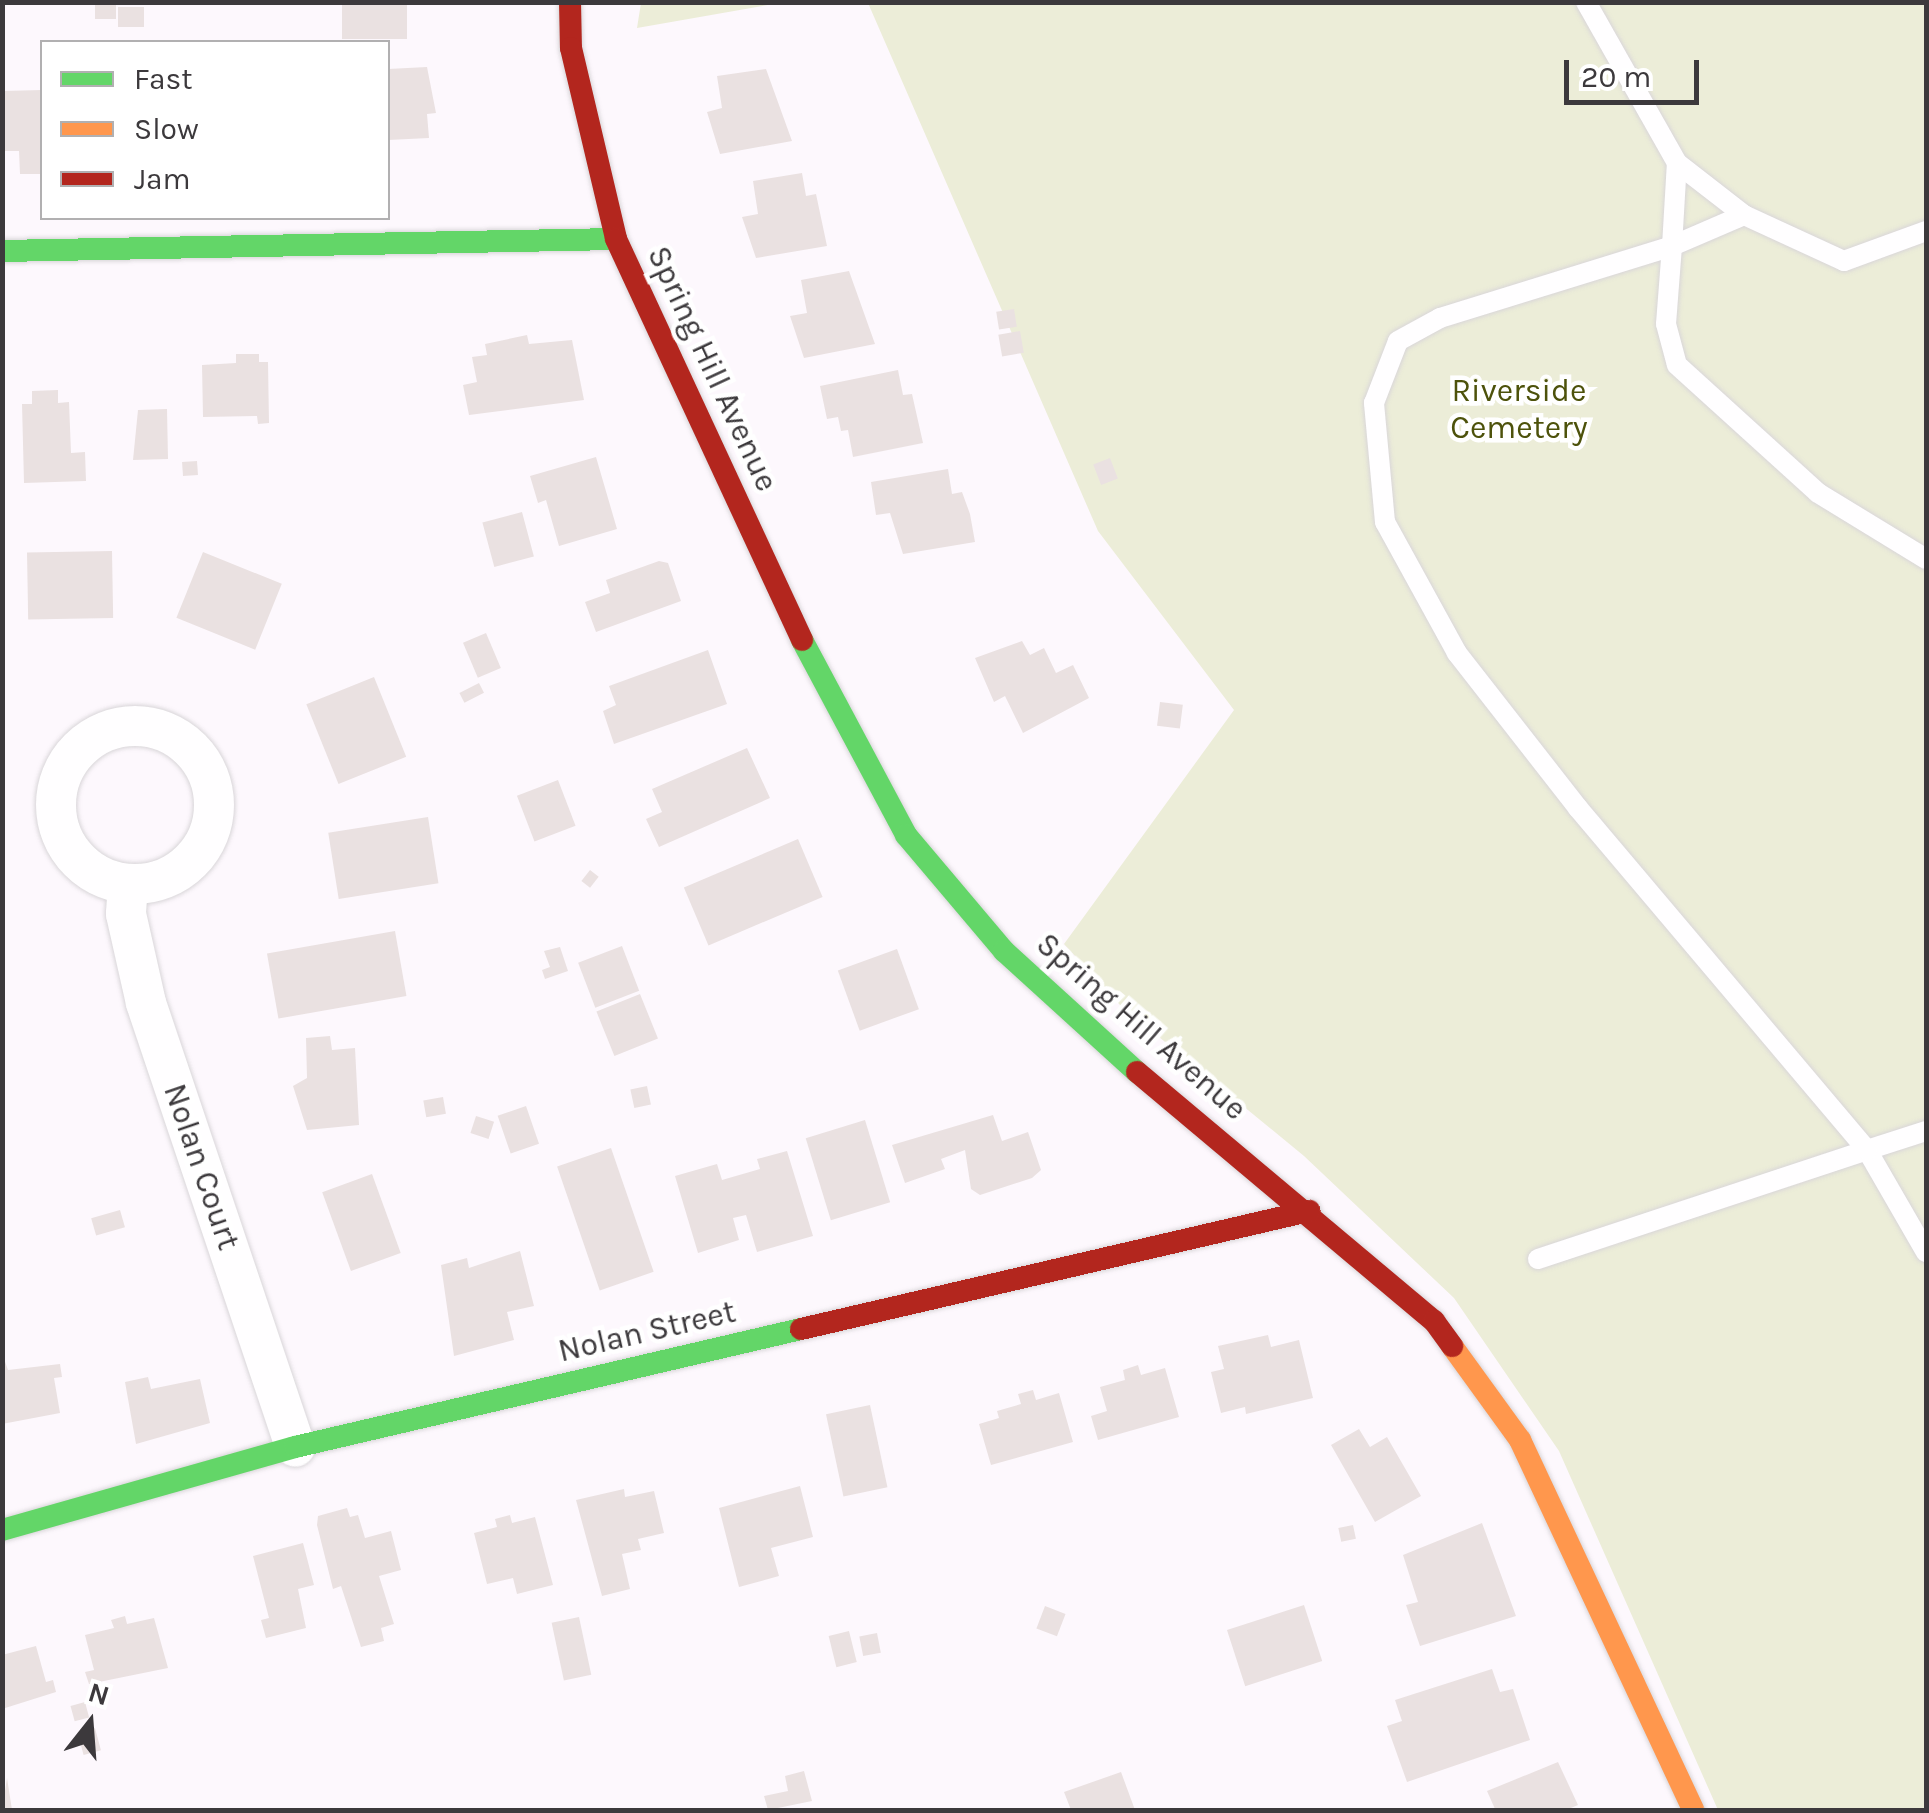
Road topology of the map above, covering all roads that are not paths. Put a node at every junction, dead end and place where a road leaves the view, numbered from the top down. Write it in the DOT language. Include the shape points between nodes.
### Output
graph roads {
  1 [pos="570,2"];
  2 [pos="1586,2"];
  3 [pos="1677,163"];
  4 [pos="1744,215"];
  5 [pos="1926,232"];
  6 [pos="616,239"];
  7 [pos="1672,246"];
  8 [pos="2,251"];
  9 [pos="1926,559"];
  10 [pos="128,884"];
  11 [pos="1926,1132"];
  12 [pos="1867,1150"];
  13 [pos="1309,1211"];
  14 [pos="1926,1252"];
  15 [pos="1538,1259"];
  16 [pos="295,1446"];
  17 [pos="2,1530"];
  18 [pos="1693,1810"];
  1 -- 6 [label="street, Spring Hill Avenue" via="571,48"];
  2 -- 3 [label="lane"];
  3 -- 4 [label="lane"];
  3 -- 7 [label="lane"];
  4 -- 5 [label="lane" via="1844,261"];
  4 -- 7 [label="lane"];
  6 -- 8 [label="street"];
  6 -- 13 [label="street, Spring Hill Avenue" via="822,682 906,834 1004,951 1079,1024"];
  7 -- 9 [label="lane" via="1666,324 1678,365 1818,493"];
  7 -- 12 [label="lane" via="1440,318 1398,341 1374,403 1384,522 1457,653 1578,808"];
  10 -- 16 [label="street, Nolan Court" via="126,914 146,1003"];
  11 -- 12 [label="lane"];
  12 -- 14 [label="lane"];
  12 -- 15 [label="lane"];
  13 -- 16 [label="street, Nolan Street"];
  13 -- 18 [label="street, Spring Hill Avenue" via="1434,1321 1520,1440"];
  16 -- 17 [label="street, Nolan Street"];
}
